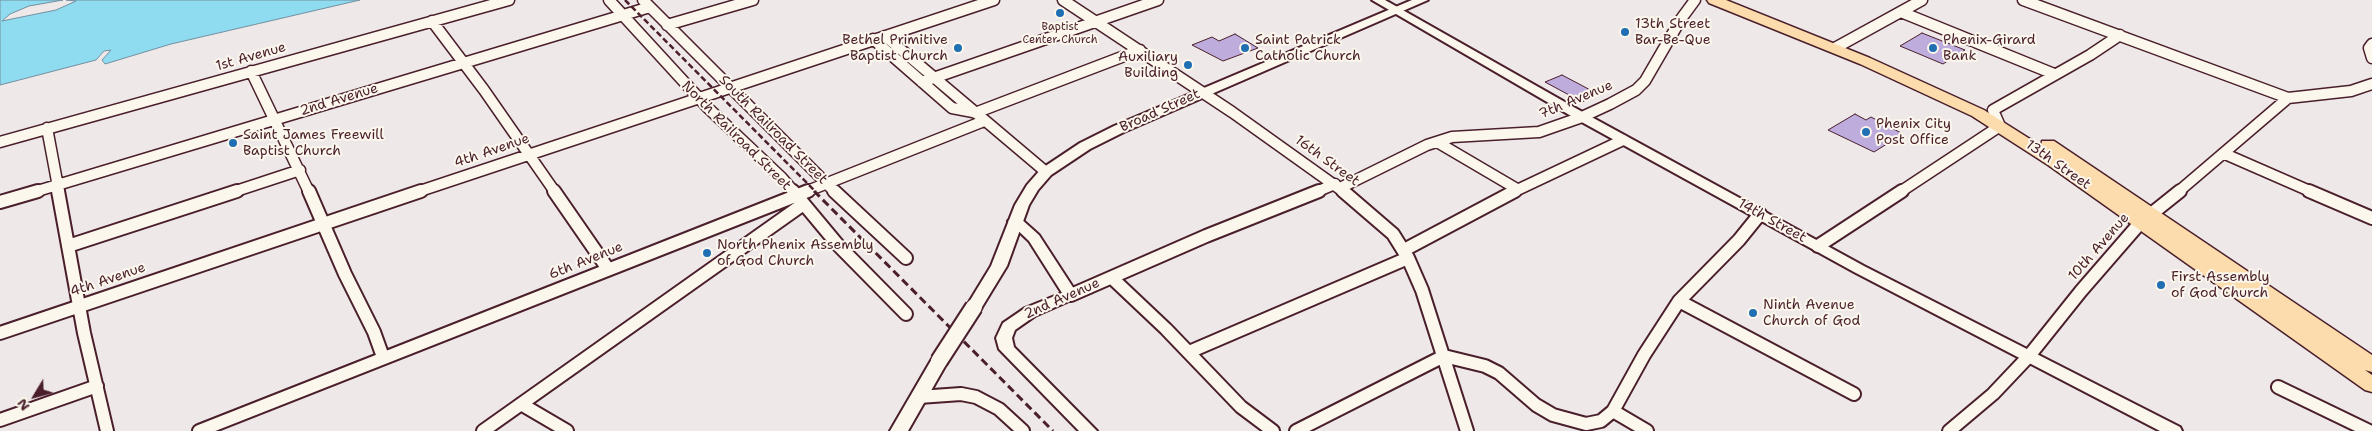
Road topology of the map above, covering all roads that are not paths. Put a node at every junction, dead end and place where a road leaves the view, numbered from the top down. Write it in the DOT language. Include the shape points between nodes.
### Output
graph roads {
  1 [pos="509,0"];
  2 [pos="609,0"];
  3 [pos="753,0"];
  4 [pos="994,0"];
  5 [pos="1063,0"];
  6 [pos="1158,0"];
  7 [pos="1376,0"];
  8 [pos="1422,0"];
  9 [pos="1695,0"];
  10 [pos="1714,0"];
  11 [pos="1738,0"];
  12 [pos="1922,0"];
  13 [pos="2023,0"];
  14 [pos="646,4"];
  15 [pos="1396,12"];
  16 [pos="1901,12"];
  17 [pos="621,16"];
  18 [pos="432,21"];
  19 [pos="1096,22"];
  20 [pos="668,25"];
  21 [pos="2120,35"];
  22 [pos="884,36"];
  23 [pos="873,40"];
  24 [pos="2372,44"];
  25 [pos="1840,46"];
  26 [pos="1140,50"];
  27 [pos="2372,58"];
  28 [pos="463,63"];
  29 [pos="251,71"];
  30 [pos="2054,74"];
  31 [pos="934,77"];
  32 [pos="922,82"];
  33 [pos="2372,84"];
  34 [pos="728,87"];
  35 [pos="1202,92"];
  36 [pos="698,97"];
  37 [pos="2288,98"];
  38 [pos="1993,110"];
  39 [pos="975,112"];
  40 [pos="1582,117"];
  41 [pos="273,120"];
  42 [pos="984,120"];
  43 [pos="2000,126"];
  44 [pos="47,128"];
  45 [pos="1623,140"];
  46 [pos="0,142"];
  47 [pos="1437,142"];
  48 [pos="2225,154"];
  49 [pos="527,155"];
  50 [pos="300,170"];
  51 [pos="1046,172"];
  52 [pos="826,183"];
  53 [pos="58,185"];
  54 [pos="1338,186"];
  55 [pos="1517,189"];
  56 [pos="798,200"];
  57 [pos="0,202"];
  58 [pos="1760,214"];
  59 [pos="2146,218"];
  60 [pos="2372,218"];
  61 [pos="1015,221"];
  62 [pos="324,223"];
  63 [pos="68,246"];
  64 [pos="1818,246"];
  65 [pos="1406,254"];
  66 [pos="906,258"];
  67 [pos="608,269"];
  68 [pos="1112,278"];
  69 [pos="1071,296"];
  70 [pos="1679,301"];
  71 [pos="79,306"];
  72 [pos="906,314"];
  73 [pos="0,333"];
  74 [pos="1189,352"];
  75 [pos="1444,356"];
  76 [pos="2029,356"];
  77 [pos="383,357"];
  78 [pos="2372,365"];
  79 [pos="2372,385"];
  80 [pos="97,386"];
  81 [pos="2278,387"];
  82 [pos="1854,394"];
  83 [pos="919,397"];
  84 [pos="521,404"];
  85 [pos="1613,411"];
  86 [pos="0,420"];
  87 [pos="2166,429"];
  88 [pos="205,430"];
  89 [pos="107,431"];
  90 [pos="483,431"];
  91 [pos="566,431"];
  92 [pos="899,431"];
  93 [pos="1023,431"];
  94 [pos="1089,431"];
  95 [pos="1273,431"];
  96 [pos="1296,431"];
  97 [pos="1467,431"];
  98 [pos="1647,431"];
  99 [pos="1949,431"];
  100 [pos="2369,431"];
  1 -- 18 [label="street, 1st Avenue"];
  2 -- 17 [label="street, North Railroad Street"];
  3 -- 20 [label="street"];
  4 -- 22 [label="street, 4th Avenue"];
  5 -- 19 [label="street, 16th Street"];
  6 -- 19 [label="street"];
  7 -- 15 [label="street, 14th Street"];
  8 -- 15 [label="main road, Broad Street"];
  9 -- 40 [label="street, 7th Avenue" via="1680,19 1645,81 1636,90"];
  10 -- 25 [label="main road, 13th Street"];
  11 -- 25 [label="main road, 13th Street"];
  12 -- 16 [label="street"];
  13 -- 21 [label="street"];
  14 -- 17 [label="street, 2nd Avenue"];
  14 -- 20 [label="street, South Railroad Street"];
  15 -- 35 [label="main road, Broad Street"];
  15 -- 40 [label="street, 14th Street"];
  16 -- 25 [label="street"];
  16 -- 30 [label="street"];
  17 -- 28 [label="street, 2nd Avenue"];
  17 -- 36 [label="street, North Railroad Street"];
  18 -- 28 [label="street"];
  18 -- 29 [label="street, 1st Avenue"];
  19 -- 26 [label="street, 16th Street"];
  19 -- 31 [label="street"];
  20 -- 34 [label="street, South Railroad Street"];
  21 -- 30 [label="street"];
  21 -- 37 [label="street"];
  22 -- 23 [label="street, 4th Avenue"];
  22 -- 31 [label="street"];
  23 -- 32 [label="street"];
  23 -- 34 [label="street, 4th Avenue"];
  24 -- 27 [label="street" via="2369,48"];
  25 -- 38 [label="main road, 13th Street" via="1955,90"];
  25 -- 43 [label="main road, 13th Street"];
  26 -- 35 [label="street, 16th Street"];
  26 -- 39 [label="street"];
  28 -- 41 [label="street, 2nd Avenue"];
  28 -- 49 [label="street"];
  29 -- 41 [label="street"];
  29 -- 44 [label="street, 1st Avenue"];
  30 -- 38 [label="street"];
  31 -- 32 [label="street"];
  31 -- 39 [label="street"];
  32 -- 39 [label="street" via="952,108"];
  33 -- 37 [label="street" via="2351,92"];
  34 -- 36 [label="street, 4th Avenue"];
  34 -- 52 [label="street, South Railroad Street"];
  35 -- 51 [label="main road, Broad Street" via="1102,137"];
  35 -- 54 [label="street, 16th Street"];
  36 -- 49 [label="street, 4th Avenue"];
  36 -- 56 [label="street, North Railroad Street" via="782,178"];
  37 -- 48 [label="street, 10th Avenue"];
  38 -- 43 [label="street"];
  38 -- 59 [label="main road, 13th Street" via="2069,157"];
  39 -- 42 [label="street"];
  40 -- 45 [label="street, 14th Street"];
  40 -- 47 [label="street, 7th Avenue" via="1530,134 1463,136"];
  41 -- 50 [label="street"];
  41 -- 53 [label="street, 2nd Avenue"];
  42 -- 51 [label="street"];
  42 -- 52 [label="street, 6th Avenue"];
  43 -- 59 [label="main road, 13th Street"];
  43 -- 64 [label="street"];
  44 -- 46 [label="street, 1st Avenue"];
  44 -- 53 [label="street"];
  45 -- 55 [label="street"];
  45 -- 58 [label="street, 14th Street"];
  47 -- 54 [label="street, 7th Avenue"];
  47 -- 55 [label="street"];
  48 -- 59 [label="street, 10th Avenue"];
  48 -- 60 [label="street"];
  49 -- 62 [label="street, 4th Avenue"];
  49 -- 67 [label="street"];
  50 -- 62 [label="street"];
  50 -- 63 [label="street"];
  51 -- 61 [label="main road, Broad Street" via="1032,188"];
  52 -- 56 [label="street, 6th Avenue"];
  52 -- 66 [label="street, South Railroad Street"];
  53 -- 57 [label="street, 2nd Avenue"];
  53 -- 63 [label="street"];
  54 -- 65 [label="street, 16th Street" via="1379,220"];
  54 -- 68 [label="street, 7th Avenue" via="1206,236"];
  55 -- 65 [label="street"];
  56 -- 67 [label="street, 6th Avenue"];
  56 -- 72 [label="street, North Railroad Street"];
  56 -- 84 [label="street"];
  58 -- 64 [label="street, 14th Street"];
  58 -- 70 [label="street"];
  59 -- 76 [label="street, 10th Avenue" via="2080,291"];
  59 -- 78 [label="main road, 13th Street"];
  59 -- 79 [label="main road, 13th Street"];
  61 -- 69 [label="street" via="1034,238"];
  61 -- 83 [label="main road, Broad Street, bridge" via="999,266"];
  62 -- 71 [label="street, 4th Avenue"];
  62 -- 77 [label="street"];
  63 -- 71 [label="street"];
  64 -- 76 [label="street, 14th Street"];
  65 -- 74 [label="street"];
  65 -- 75 [label="street, 16th Street"];
  67 -- 77 [label="street, 6th Avenue"];
  68 -- 69 [label="street, 2nd Avenue"];
  68 -- 74 [label="street"];
  69 -- 94 [label="street, 2nd Avenue" via="1030,312 1008,327 1004,338 1007,349"];
  70 -- 82 [label="street"];
  70 -- 85 [label="street" via="1647,349"];
  71 -- 73 [label="street, 4th Avenue"];
  71 -- 80 [label="street"];
  74 -- 95 [label="street" via="1242,407"];
  75 -- 85 [label="street" via="1486,366 1536,405 1569,421 1586,424 1601,421"];
  75 -- 96 [label="street"];
  75 -- 97 [label="street, 16th Street"];
  76 -- 87 [label="street, 14th Street"];
  76 -- 99 [label="street, 10th Avenue" via="1993,394"];
  77 -- 88 [label="street, 6th Avenue"];
  80 -- 86 [label="street"];
  80 -- 89 [label="street"];
  81 -- 100 [label="street"];
  83 -- 92 [label="main road, Broad Street"];
  83 -- 93 [label="street" via="961,394 976,398 998,409"];
  84 -- 90 [label="street"];
  84 -- 91 [label="street"];
  85 -- 98 [label="street"];
}
